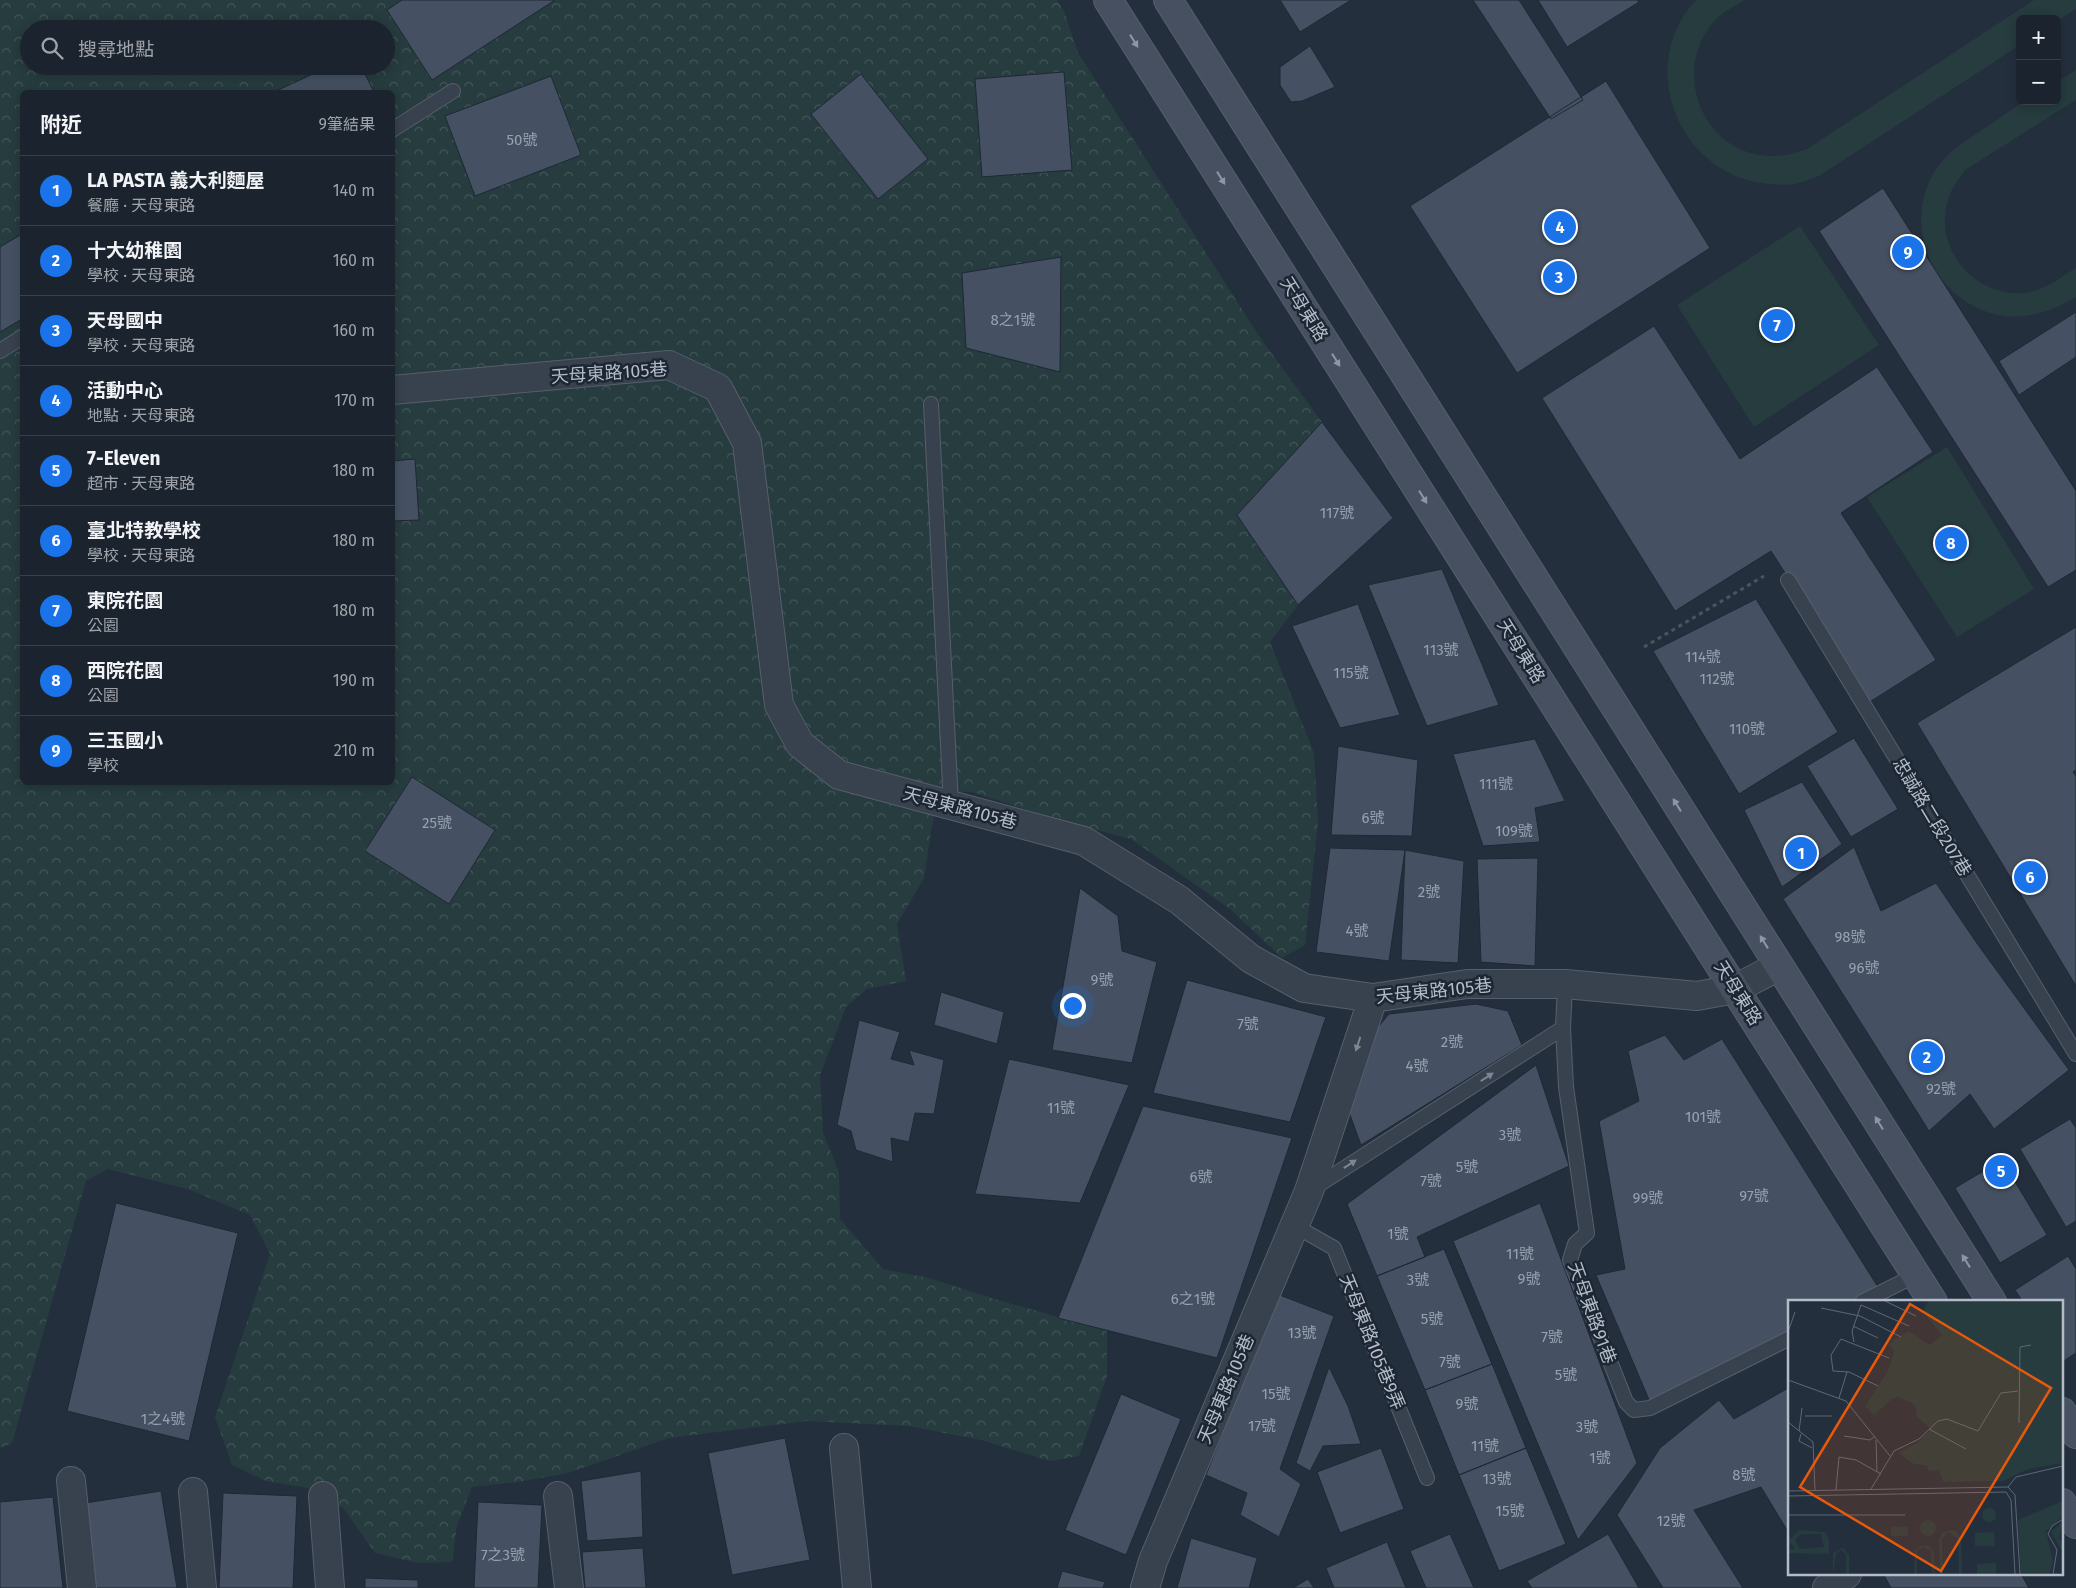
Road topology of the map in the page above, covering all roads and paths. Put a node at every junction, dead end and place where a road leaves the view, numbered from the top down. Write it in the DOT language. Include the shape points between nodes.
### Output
graph roads {
  1 [pos="1108,0"];
  2 [pos="1168,0"];
  3 [pos="452,91"];
  4 [pos="395,128"];
  5 [pos="20,338"];
  6 [pos="0,351"];
  7 [pos="395,390"];
  8 [pos="931,404"];
  9 [pos="1788,580"];
  10 [pos="1644,647"];
  11 [pos="951,805"];
  12 [pos="1779,966"];
  13 [pos="1565,984"];
  14 [pos="1735,989"];
  15 [pos="1373,998"];
  16 [pos="1563,1028"];
  17 [pos="2076,1054"];
  18 [pos="1309,1191"];
  19 [pos="1295,1226"];
  20 [pos="1916,1275"];
  21 [pos="1866,1300"];
  22 [pos="1932,1300"];
  23 [pos="1991,1300"];
  24 [pos="1788,1339"];
  25 [pos="2064,1415"];
  26 [pos="2076,1434"];
  27 [pos="844,1448"];
  28 [pos="1427,1478"];
  29 [pos="71,1481"];
  30 [pos="193,1492"];
  31 [pos="323,1496"];
  32 [pos="558,1496"];
  33 [pos="2064,1506"];
  34 [pos="2076,1524"];
  35 [pos="1844,1576"];
  36 [pos="82,1588"];
  37 [pos="202,1588"];
  38 [pos="330,1588"];
  39 [pos="569,1588"];
  40 [pos="857,1588"];
  41 [pos="1145,1588"];
  42 [pos="1826,1588"];
  1 -- 14 [label="street, 天母東路, one-way"];
  12 -- 2 [label="street, one-way"];
  3 -- 4 [label="lane"];
  5 -- 6 [label="lane"];
  7 -- 11 [label="street, 天母東路105巷" via="669,365 718,388 747,443 779,705 800,744 838,775"];
  8 -- 11 [label="lane"];
  9 -- 10 [label="path" via="1781,566"];
  9 -- 17 [label="lane, 忠誠路二段207巷"];
  11 -- 15 [label="street, 天母東路105巷" via="1084,841 1179,900 1251,959 1304,988"];
  12 -- 14 [label="street, 天母東路105巷"];
  23 -- 12 [label="street, one-way"];
  13 -- 14 [label="street, 天母東路105巷" via="1697,996"];
  13 -- 15 [label="street, 天母東路105巷" via="1467,984"];
  13 -- 16 [label="lane, 天母東路91巷"];
  14 -- 20 [label="street, 天母東路"];
  15 -- 18 [label="street, 天母東路105巷, one-way"];
  18 -- 16 [label="lane, one-way"];
  16 -- 24 [label="lane, 天母東路91巷" via="1566,1087 1587,1233 1575,1244 1570,1260 1626,1402 1634,1410 1650,1408"];
  18 -- 19 [label="street, 天母東路105巷"];
  19 -- 28 [label="lane, 天母東路105巷9弄" via="1334,1248"];
  19 -- 41 [label="street, 天母東路105巷" via="1153,1561"];
  20 -- 21 [label="lane"];
  20 -- 22 [label="street, 天母東路"];
  25 -- 26 [label="street"];
  27 -- 40 [label="street"];
  29 -- 36 [label="street"];
  30 -- 37 [label="street"];
  31 -- 38 [label="street"];
  32 -- 39 [label="street"];
  33 -- 34 [label="street"];
  35 -- 42 [label="street"];
}
